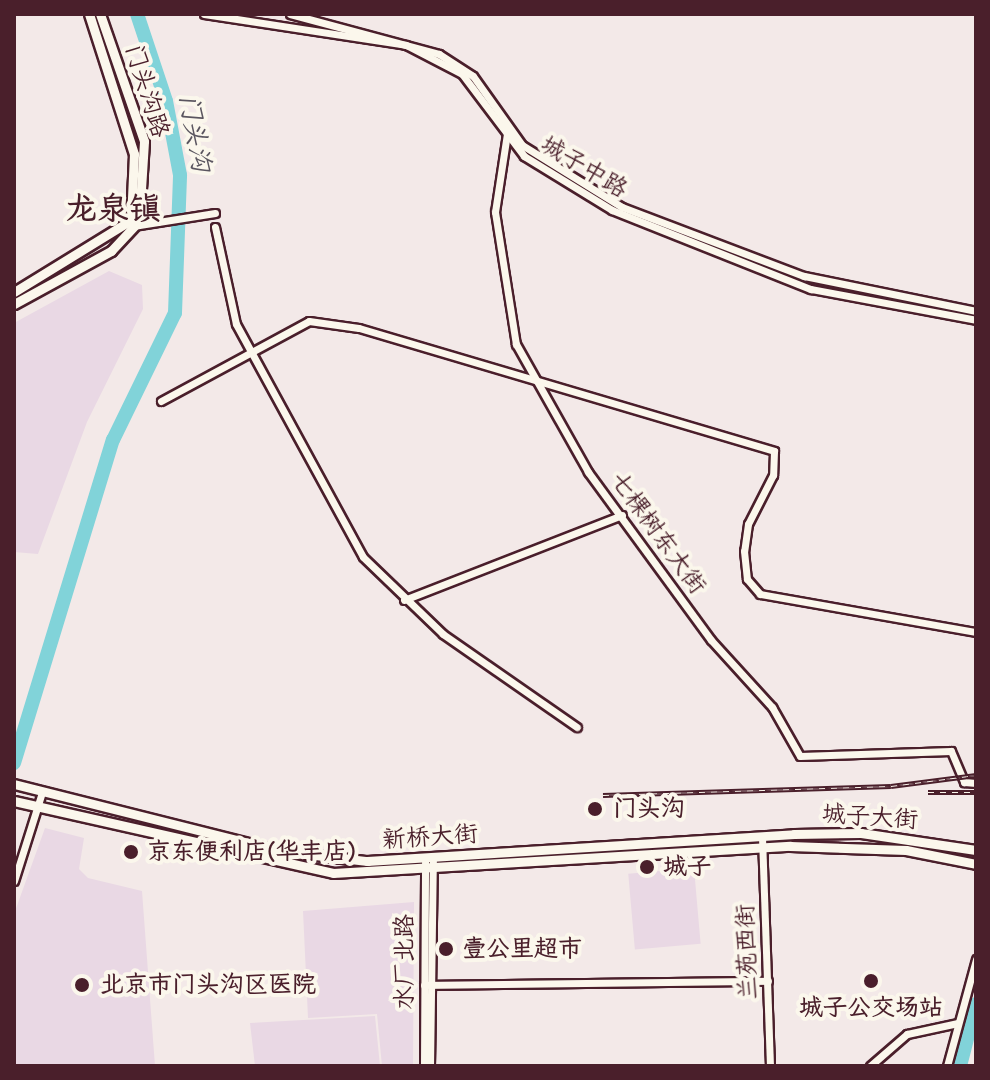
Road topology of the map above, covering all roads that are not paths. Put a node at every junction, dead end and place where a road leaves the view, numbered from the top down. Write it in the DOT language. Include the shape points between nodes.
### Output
graph roads {
  1 [pos="89,14"];
  2 [pos="100,14"];
  3 [pos="204,14"];
  4 [pos="290,14"];
  5 [pos="316,16"];
  6 [pos="314,28"];
  7 [pos="507,131"];
  8 [pos="215,213"];
  9 [pos="131,226"];
  10 [pos="215,227"];
  11 [pos="14,292"];
  12 [pos="14,304"];
  13 [pos="976,311"];
  14 [pos="976,320"];
  15 [pos="251,349"];
  16 [pos="532,379"];
  17 [pos="161,401"];
  18 [pos="622,515"];
  19 [pos="404,600"];
  20 [pos="976,632"];
  21 [pos="577,727"];
  22 [pos="973,784"];
  23 [pos="16,785"];
  24 [pos="42,792"];
  25 [pos="14,801"];
  26 [pos="37,807"];
  27 [pos="762,837"];
  28 [pos="762,848"];
  29 [pos="976,850"];
  30 [pos="429,858"];
  31 [pos="976,864"];
  32 [pos="429,871"];
  33 [pos="14,881"];
  34 [pos="976,959"];
  35 [pos="768,981"];
  36 [pos="428,985"];
  37 [pos="958,1023"];
  38 [pos="424,1066"];
  39 [pos="430,1066"];
  40 [pos="770,1066"];
  41 [pos="870,1066"];
  42 [pos="947,1066"];
  1 -- 9 [label="main road, 门头沟路" via="136,164"];
  2 -- 9 [label="main road, 门头沟路" via="144,141 145,199"];
  3 -- 6 [label="street, 城子中路"];
  4 -- 5 [label="street, 城子中路"];
  5 -- 6 [label="street"];
  5 -- 7 [label="street, 城子中路" via="439,54 473,76"];
  6 -- 7 [label="street, 城子中路" via="406,45 462,74"];
  7 -- 13 [label="street, 城子中路" via="608,199 728,251 853,288"];
  7 -- 14 [label="street, 城子中路" via="524,156 612,210 743,265 811,289"];
  7 -- 16 [label="street, 七棵树东大街" via="495,212 516,344"];
  8 -- 9 [label="street"];
  9 -- 11 [label="main road"];
  9 -- 12 [label="main road" via="111,251"];
  10 -- 15 [label="street" via="222,285"];
  15 -- 16 [label="street" via="309,321 328,322"];
  15 -- 17 [label="street"];
  15 -- 19 [label="street" via="363,557"];
  16 -- 18 [label="street, 七棵树东大街"];
  16 -- 20 [label="street" via="774,451 773,475 748,524 744,551 747,579 760,594"];
  18 -- 19 [label="street"];
  18 -- 22 [label="street, 七棵树东大街" via="711,640 772,707 800,756 951,751"];
  19 -- 21 [label="street"];
  23 -- 24 [label="main road, 新桥大街"];
  24 -- 26 [label="street"];
  24 -- 30 [label="main road, 新桥大街" via="317,858"];
  25 -- 26 [label="main road, 新桥大街"];
  26 -- 32 [label="main road, 新桥大街" via="303,869"];
  26 -- 33 [label="street"];
  27 -- 28 [label="street, 兰苑西街"];
  27 -- 29 [label="main road, 城子大街" via="861,833"];
  27 -- 30 [label="main road, 新桥大街"];
  28 -- 31 [label="main road, 城子大街" via="906,850"];
  28 -- 32 [label="main road, 新桥大街"];
  28 -- 35 [label="street, 兰苑西街"];
  30 -- 32 [label="street, 水厂北路"];
  32 -- 36 [label="street, 水厂北路"];
  34 -- 37 [label="street"];
  35 -- 36 [label="street"];
  35 -- 40 [label="street, 兰苑西街"];
  36 -- 38 [label="street, 水厂北路"];
  36 -- 39 [label="street"];
  37 -- 41 [label="street" via="907,1034"];
  37 -- 42 [label="street"];
}
